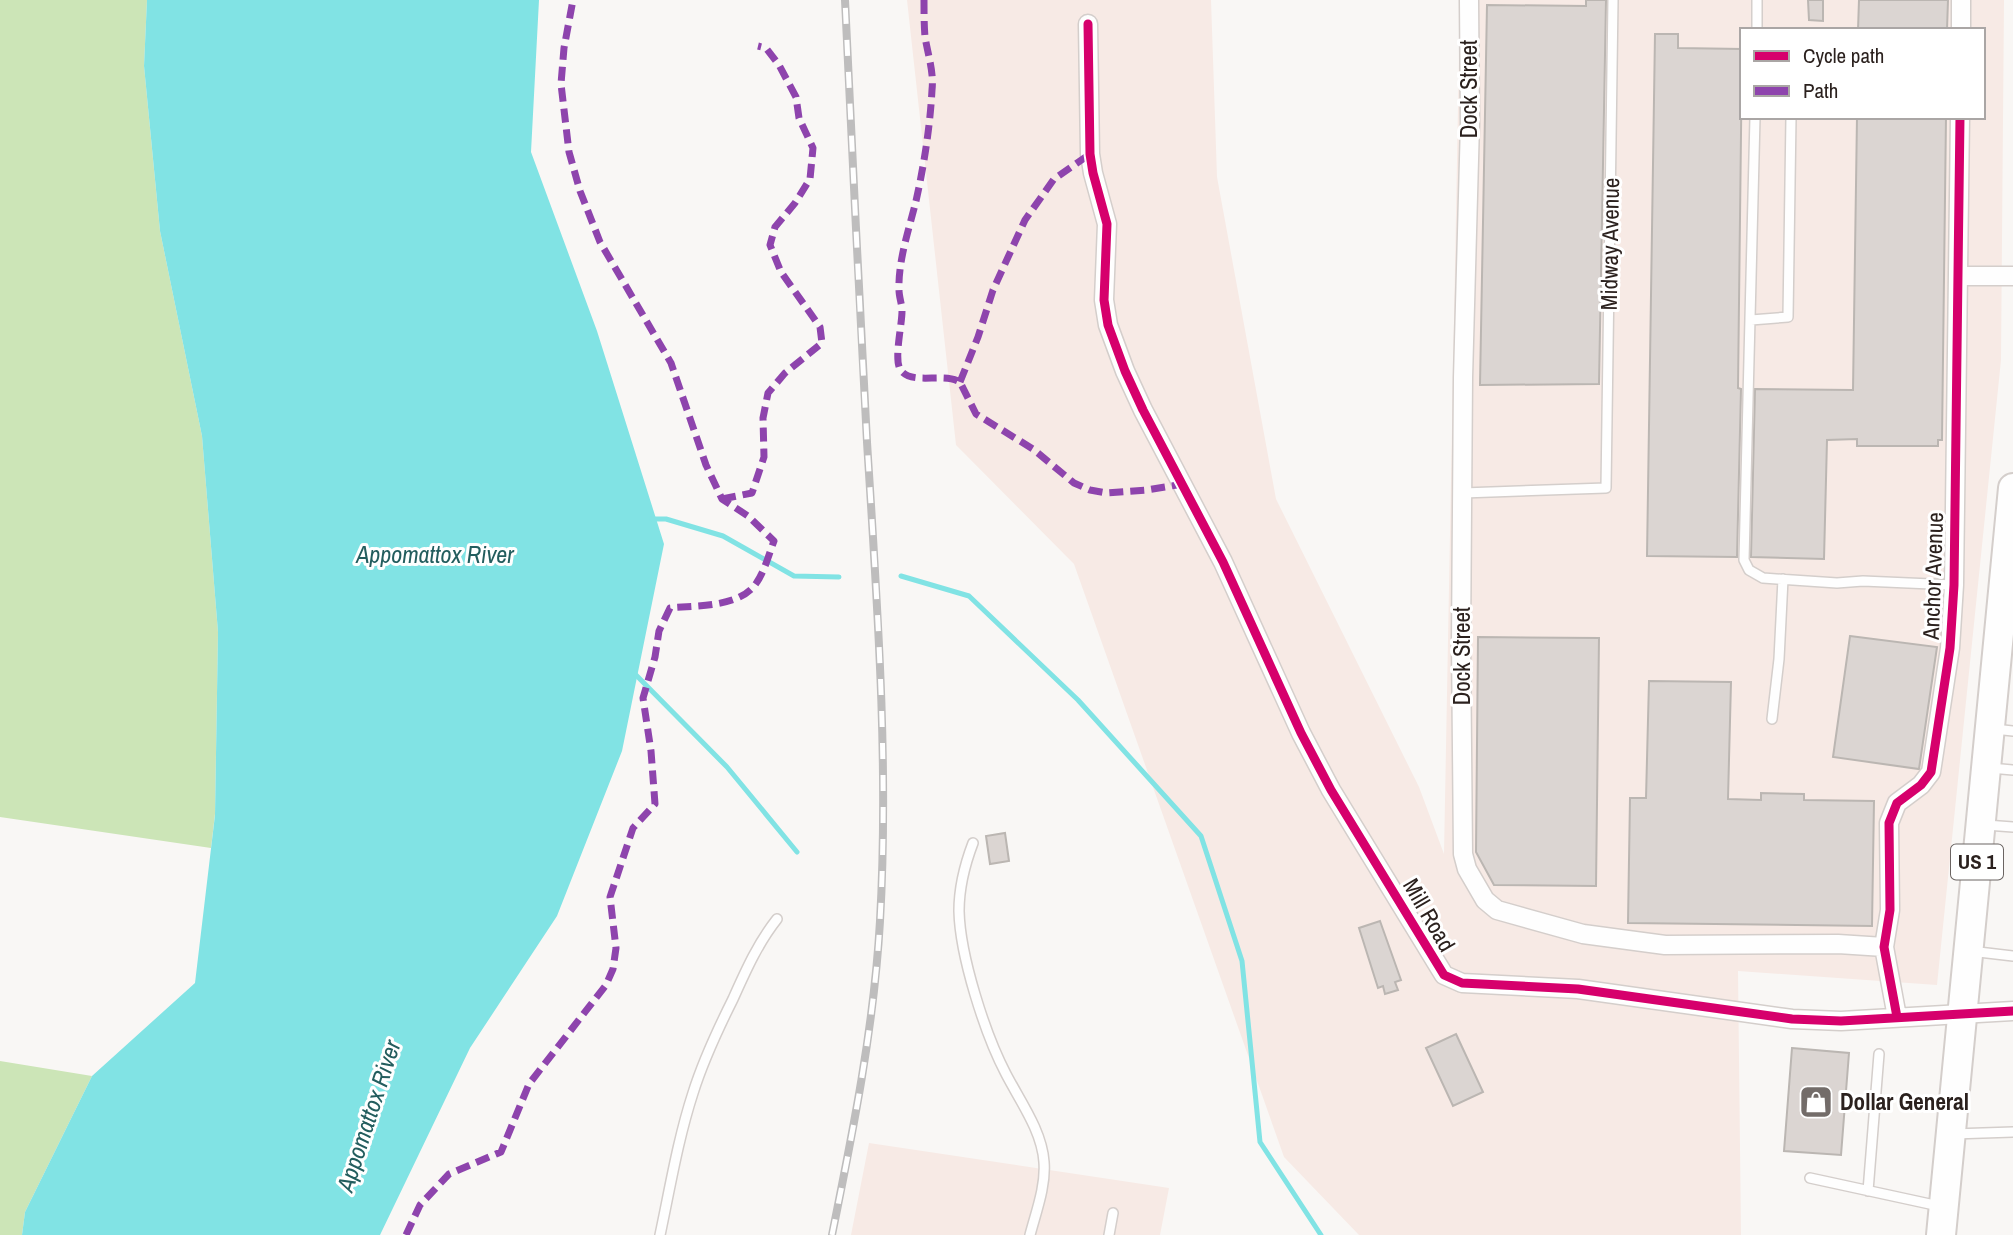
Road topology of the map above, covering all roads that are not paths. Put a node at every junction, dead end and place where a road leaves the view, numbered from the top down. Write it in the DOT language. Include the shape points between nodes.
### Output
graph roads {
  1 [pos="1469,0"];
  2 [pos="1613,0"];
  3 [pos="1757,0"];
  4 [pos="1961,0"];
  5 [pos="1087,24"];
  6 [pos="1757,28"];
  7 [pos="1961,28"];
  8 [pos="1755,119"];
  9 [pos="1791,119"];
  10 [pos="1960,119"];
  11 [pos="1959,276"];
  12 [pos="2013,276"];
  13 [pos="1751,320"];
  14 [pos="2013,488"];
  15 [pos="1463,493"];
  16 [pos="1783,579"];
  17 [pos="1954,585"];
  18 [pos="2006,641"];
  19 [pos="1772,719"];
  20 [pos="2001,730"];
  21 [pos="2000,769"];
  22 [pos="1980,825"];
  23 [pos="2013,827"];
  24 [pos="973,843"];
  25 [pos="777,919"];
  26 [pos="1884,947"];
  27 [pos="1968,951"];
  28 [pos="2013,956"];
  29 [pos="2013,1011"];
  30 [pos="1962,1013"];
  31 [pos="1897,1017"];
  32 [pos="1879,1054"];
  33 [pos="2013,1132"];
  34 [pos="1951,1134"];
  35 [pos="1810,1178"];
  36 [pos="1868,1191"];
  37 [pos="1113,1213"];
  38 [pos="1943,1221"];
  39 [pos="660,1235"];
  40 [pos="1030,1235"];
  41 [pos="1108,1235"];
  1 -- 15 [label="street, Dock Street"];
  2 -- 15 [label="lane, Midway Avenue" via="1606,488"];
  3 -- 6 [label="lane"];
  4 -- 7 [label="street"];
  5 -- 31 [label="street, Mill Road" via="1090,154 1107,224 1104,300 1108,325 1143,410 1223,562 1301,733 1444,975 1462,983 1578,989 1793,1019"];
  8 -- 13 [label="lane"];
  9 -- 13 [label="lane" via="1788,317"];
  10 -- 11 [label="street, Anchor Avenue"];
  11 -- 12 [label="street"];
  11 -- 17 [label="street, Anchor Avenue"];
  13 -- 16 [label="lane" via="1744,560 1756,576"];
  14 -- 18 [label="main road, US 1"];
  15 -- 26 [label="street, Dock Street" via="1463,854 1488,904 1536,923 1639,943"];
  16 -- 17 [label="lane"];
  16 -- 19 [label="lane"];
  17 -- 26 [label="street, Anchor Avenue" via="1950,648 1931,772 1897,803 1889,823 1891,910"];
  18 -- 20 [label="main road, US 1"];
  20 -- 21 [label="main road, US 1"];
  21 -- 22 [label="main road, US 1"];
  22 -- 23 [label="lane"];
  22 -- 27 [label="main road, US 1"];
  24 -- 40 [label="lane" via="961,888 961,930 993,1047 1039,1138 1044,1160"];
  25 -- 39 [label="lane" via="753,955 697,1082"];
  26 -- 31 [label="street, Anchor Avenue"];
  27 -- 28 [label="lane"];
  27 -- 30 [label="main road, US 1"];
  29 -- 30 [label="street, Mill Road"];
  30 -- 31 [label="street, Mill Road"];
  30 -- 34 [label="main road, US 1"];
  32 -- 36 [label="lane"];
  33 -- 34 [label="lane"];
  34 -- 38 [label="main road, US 1"];
  35 -- 36 [label="lane"];
  36 -- 38 [label="lane"];
  37 -- 41 [label="lane"];
}
